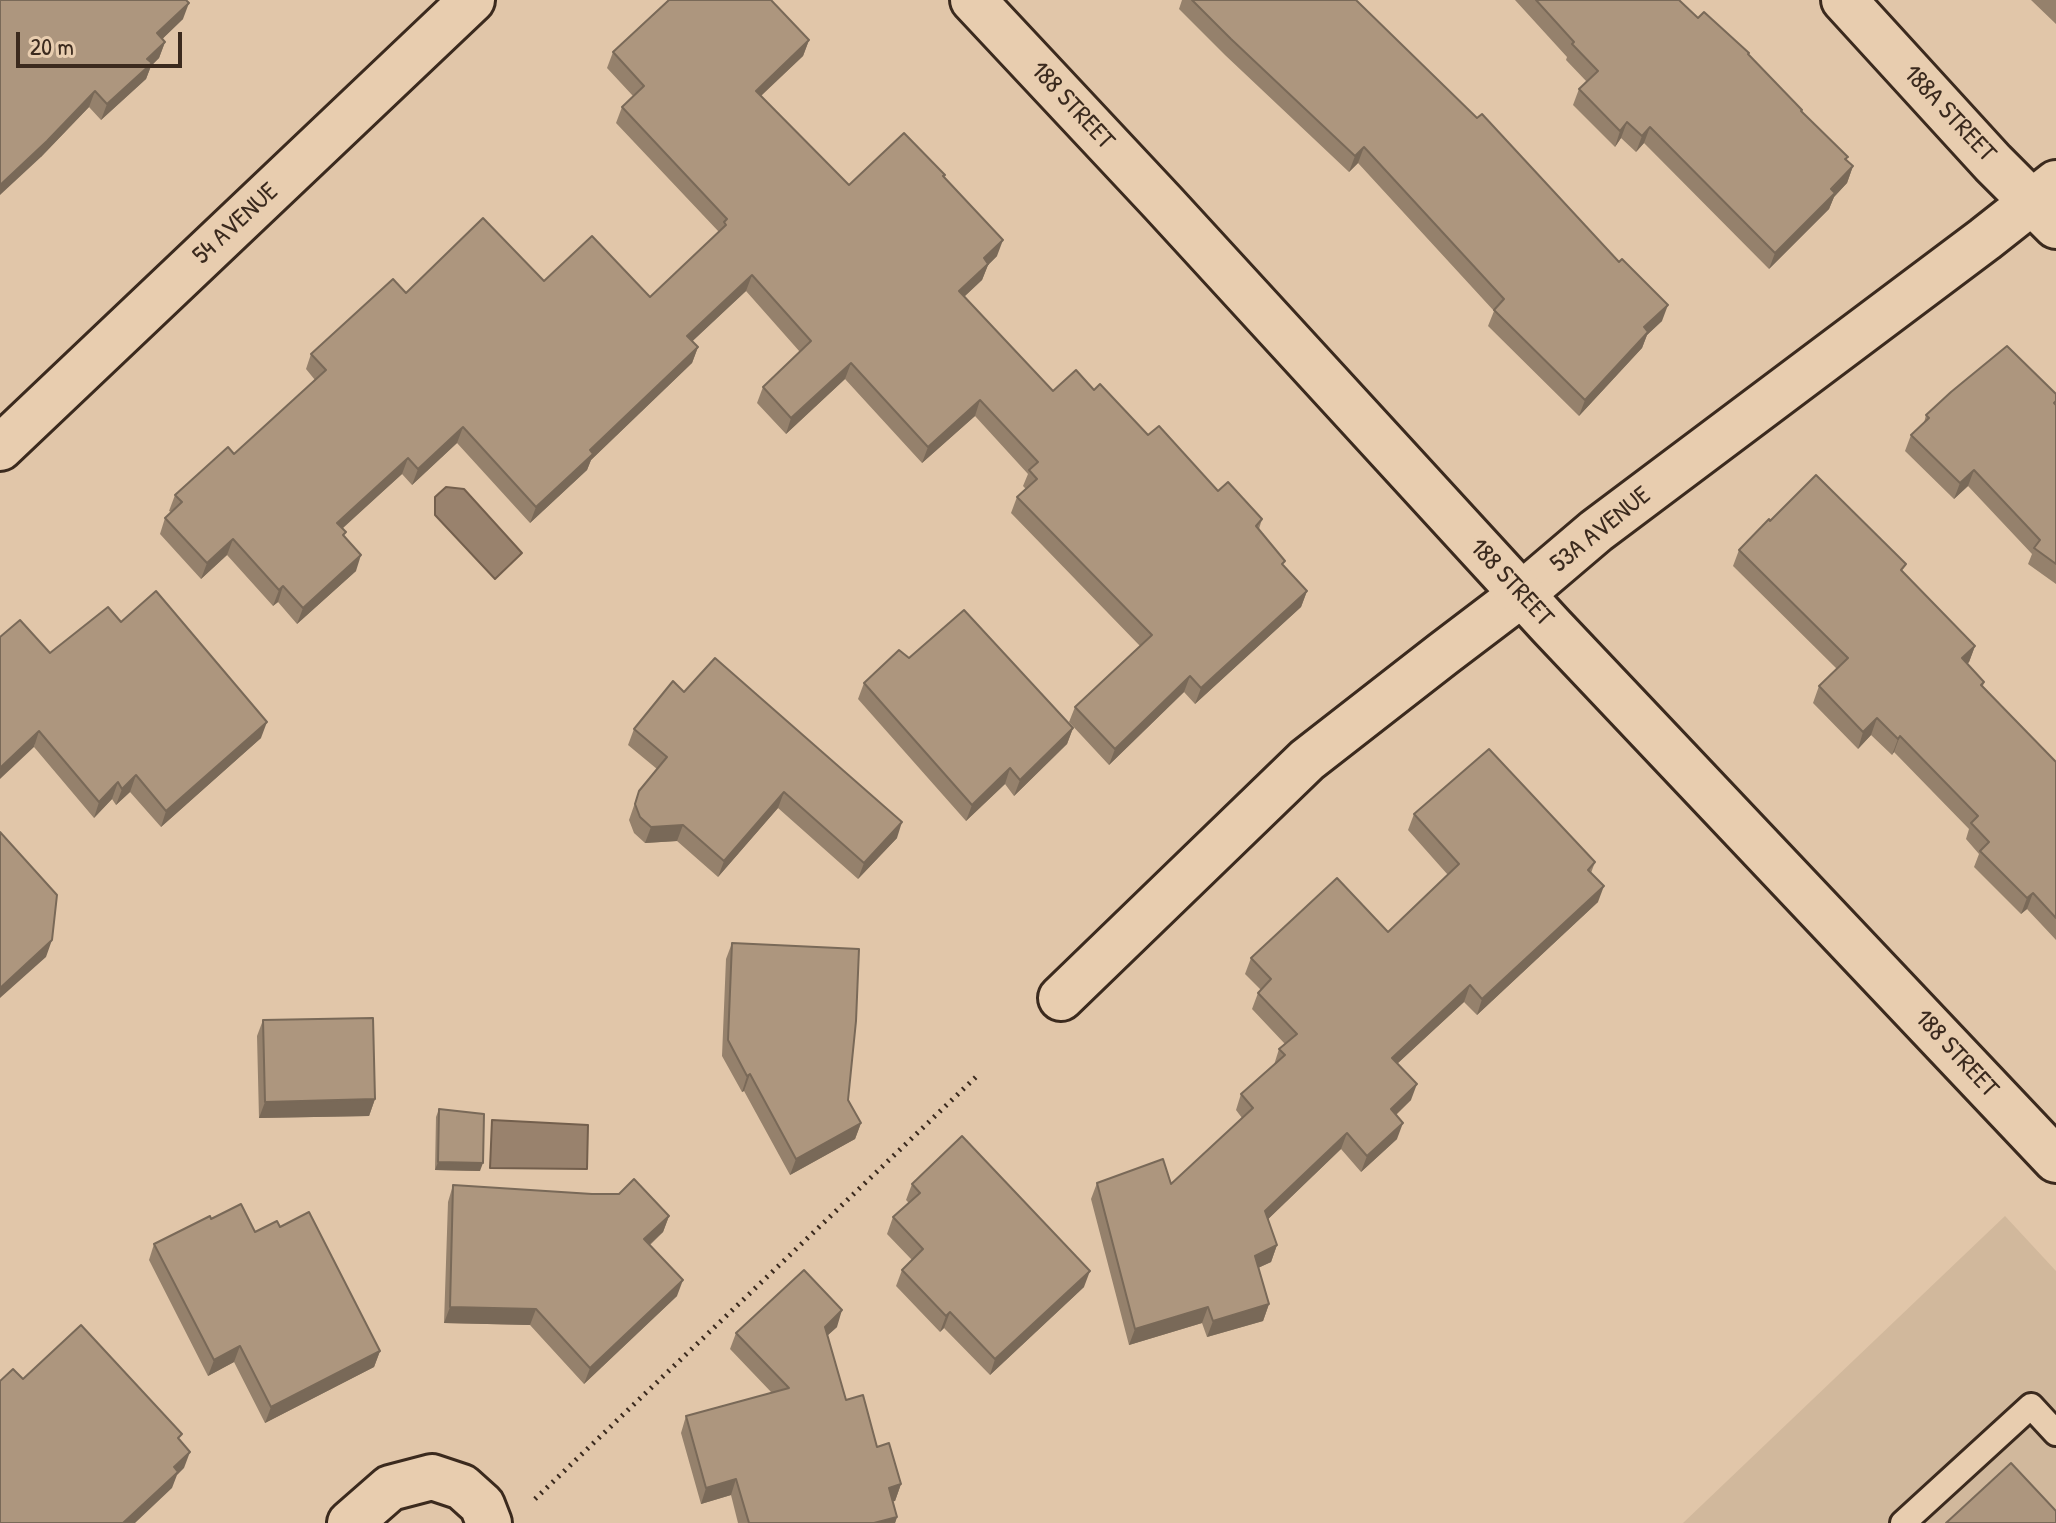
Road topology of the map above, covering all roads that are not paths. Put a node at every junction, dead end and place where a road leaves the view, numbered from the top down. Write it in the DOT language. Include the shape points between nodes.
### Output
graph roads {
  1 [pos="472,0"];
  2 [pos="973,0"];
  3 [pos="1844,0"];
  4 [pos="2048,204"];
  5 [pos="1,444"];
  6 [pos="1522,594"];
  7 [pos="1061,998"];
  8 [pos="2056,1160"];
  9 [pos="2056,1433"];
  10 [pos="507,1516"];
  11 [pos="350,1523"];
  12 [pos="1903,1523"];
  1 -- 5 [label="street, 54 AVENUE"];
  2 -- 6 [label="street, 188 STREET"];
  3 -- 4 [label="street, 188A STREET" via="1978,147"];
  4 -- 6 [label="street, 53A AVENUE" via="1596,531"];
  6 -- 7 [label="street, 53A AVENUE" via="1307,760"];
  6 -- 8 [label="street, 188 STREET"];
  9 -- 12 [label="lane" via="2031,1406"];
  10 -- 11 [label="street" via="482,1505 462,1487 432,1477 390,1488"];
}
